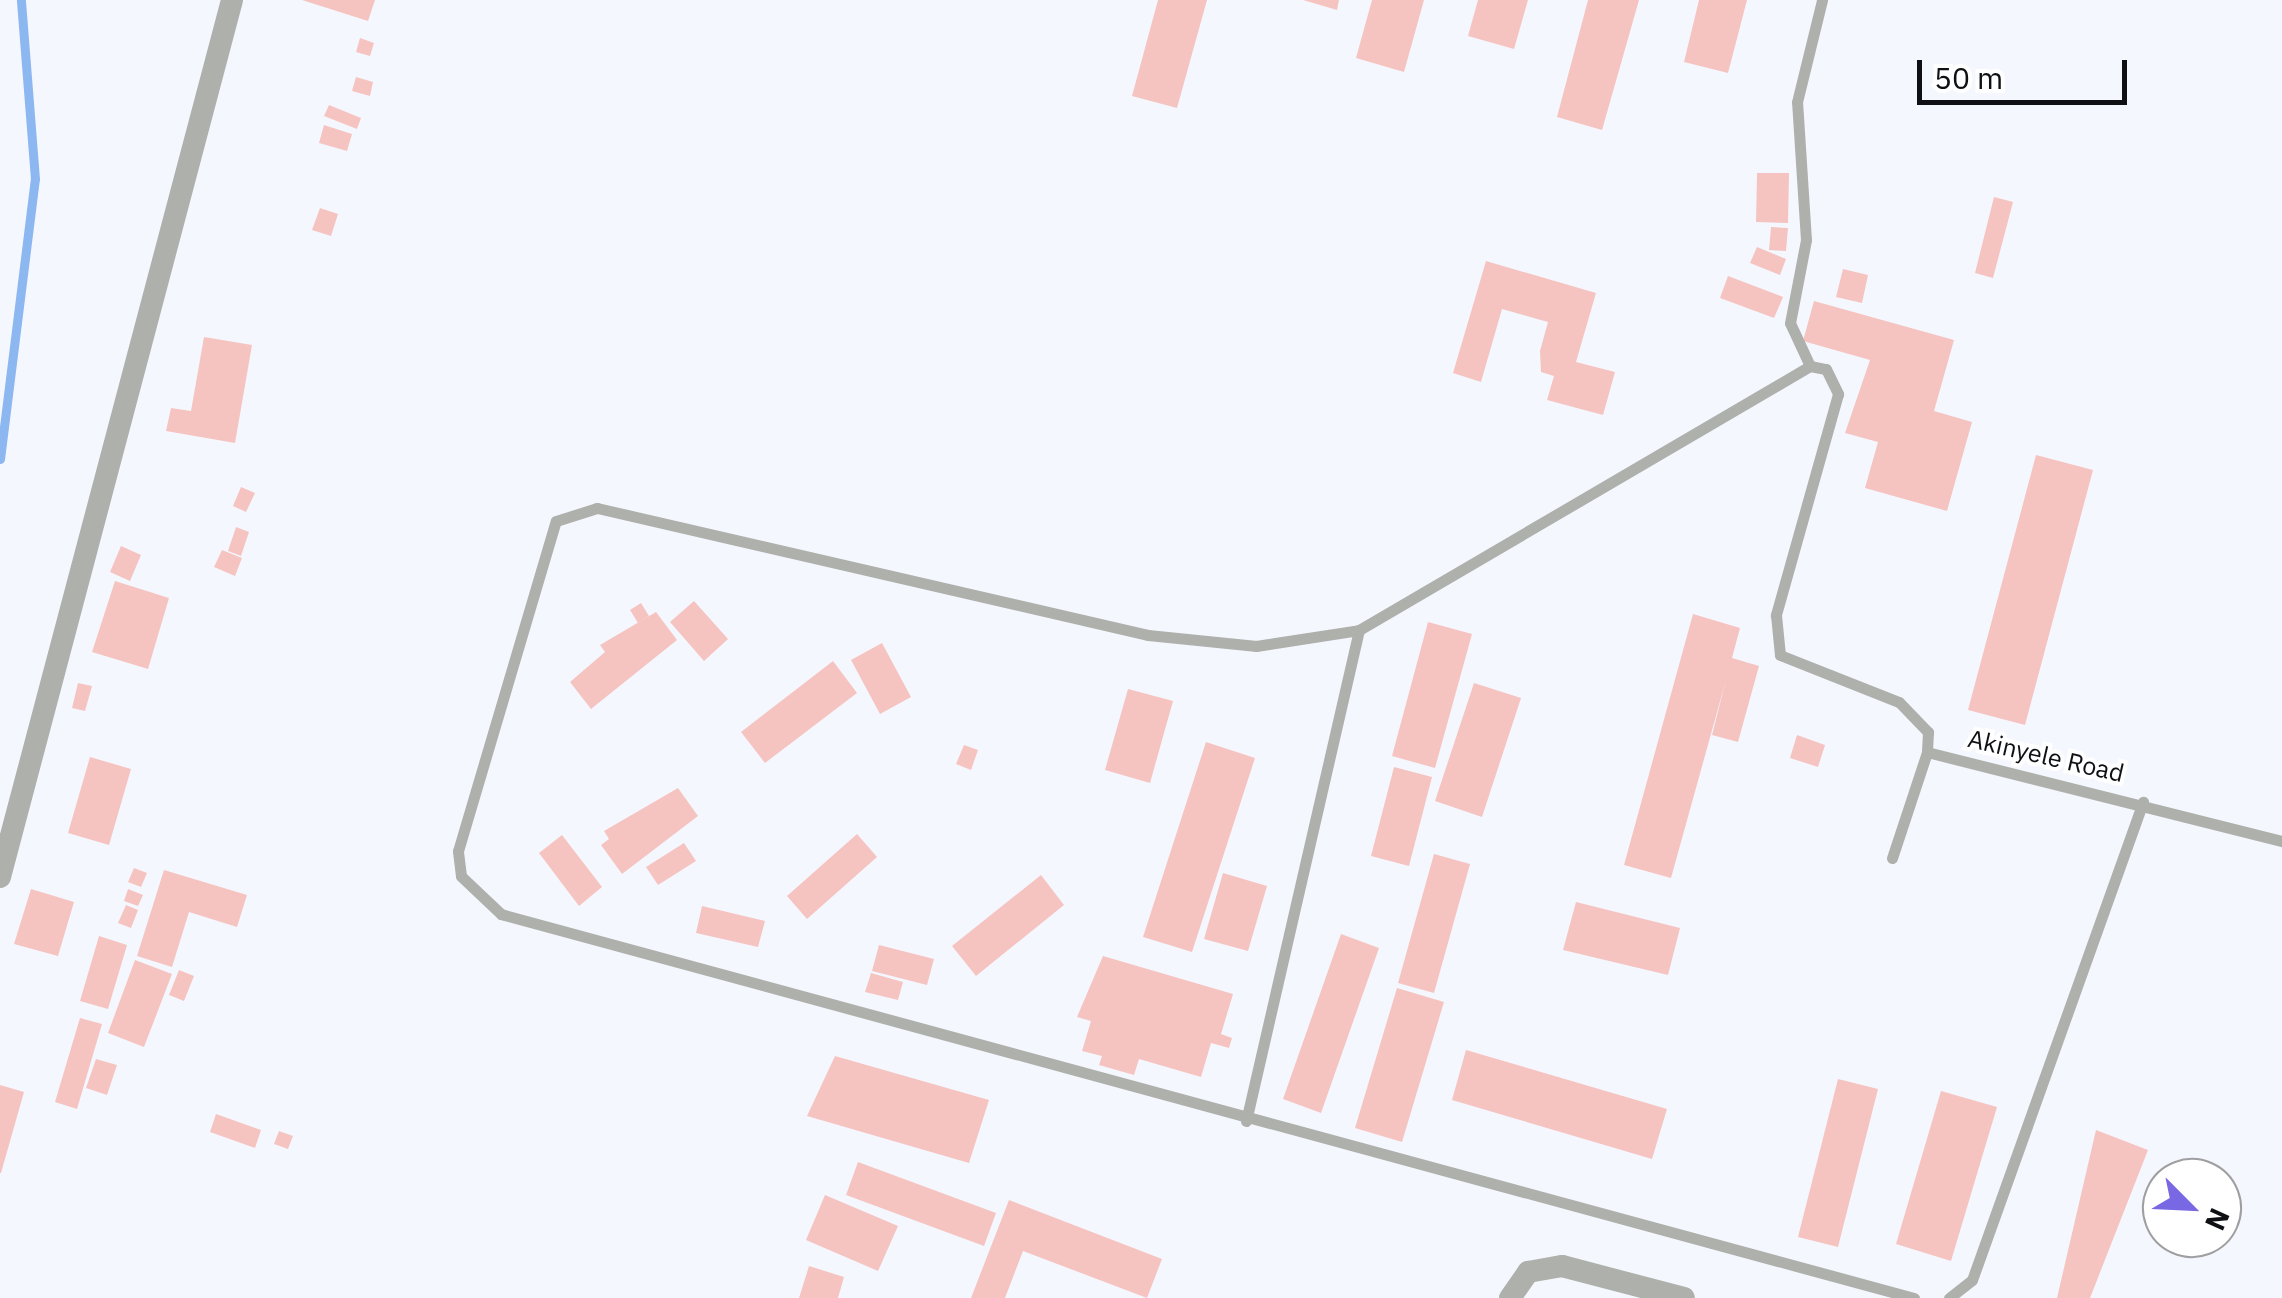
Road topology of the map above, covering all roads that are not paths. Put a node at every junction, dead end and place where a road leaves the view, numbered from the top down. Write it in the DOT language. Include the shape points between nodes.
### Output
graph roads {
  1 [pos="232,0"];
  2 [pos="1822,0"];
  3 [pos="1810,366"];
  4 [pos="1359,630"];
  5 [pos="1927,752"];
  6 [pos="2143,802"];
  7 [pos="2282,841"];
  8 [pos="1892,858"];
  9 [pos="0,877"];
  10 [pos="1246,1122"];
  11 [pos="1510,1298"];
  12 [pos="1684,1298"];
  13 [pos="1914,1298"];
  14 [pos="1949,1298"];
  1 -- 9 [label="street"];
  2 -- 3 [label="lane" via="1798,102 1806,240 1790,322"];
  3 -- 4 [label="lane"];
  3 -- 5 [label="lane" via="1834,374 1838,394 1776,616 1780,655 1900,702 1928,732"];
  4 -- 10 [label="lane"];
  4 -- 10 [label="lane" via="1256,646 1148,634 596,508 568,510 556,521 458,851 461,876 501,914"];
  5 -- 6 [label="lane, Akinyele Road"];
  5 -- 8 [label="lane"];
  6 -- 7 [label="lane, Akinyele Road"];
  6 -- 14 [label="lane" via="1972,1280"];
  10 -- 13 [label="lane"];
  11 -- 12 [label="street" via="1528,1272 1562,1266"];
}
